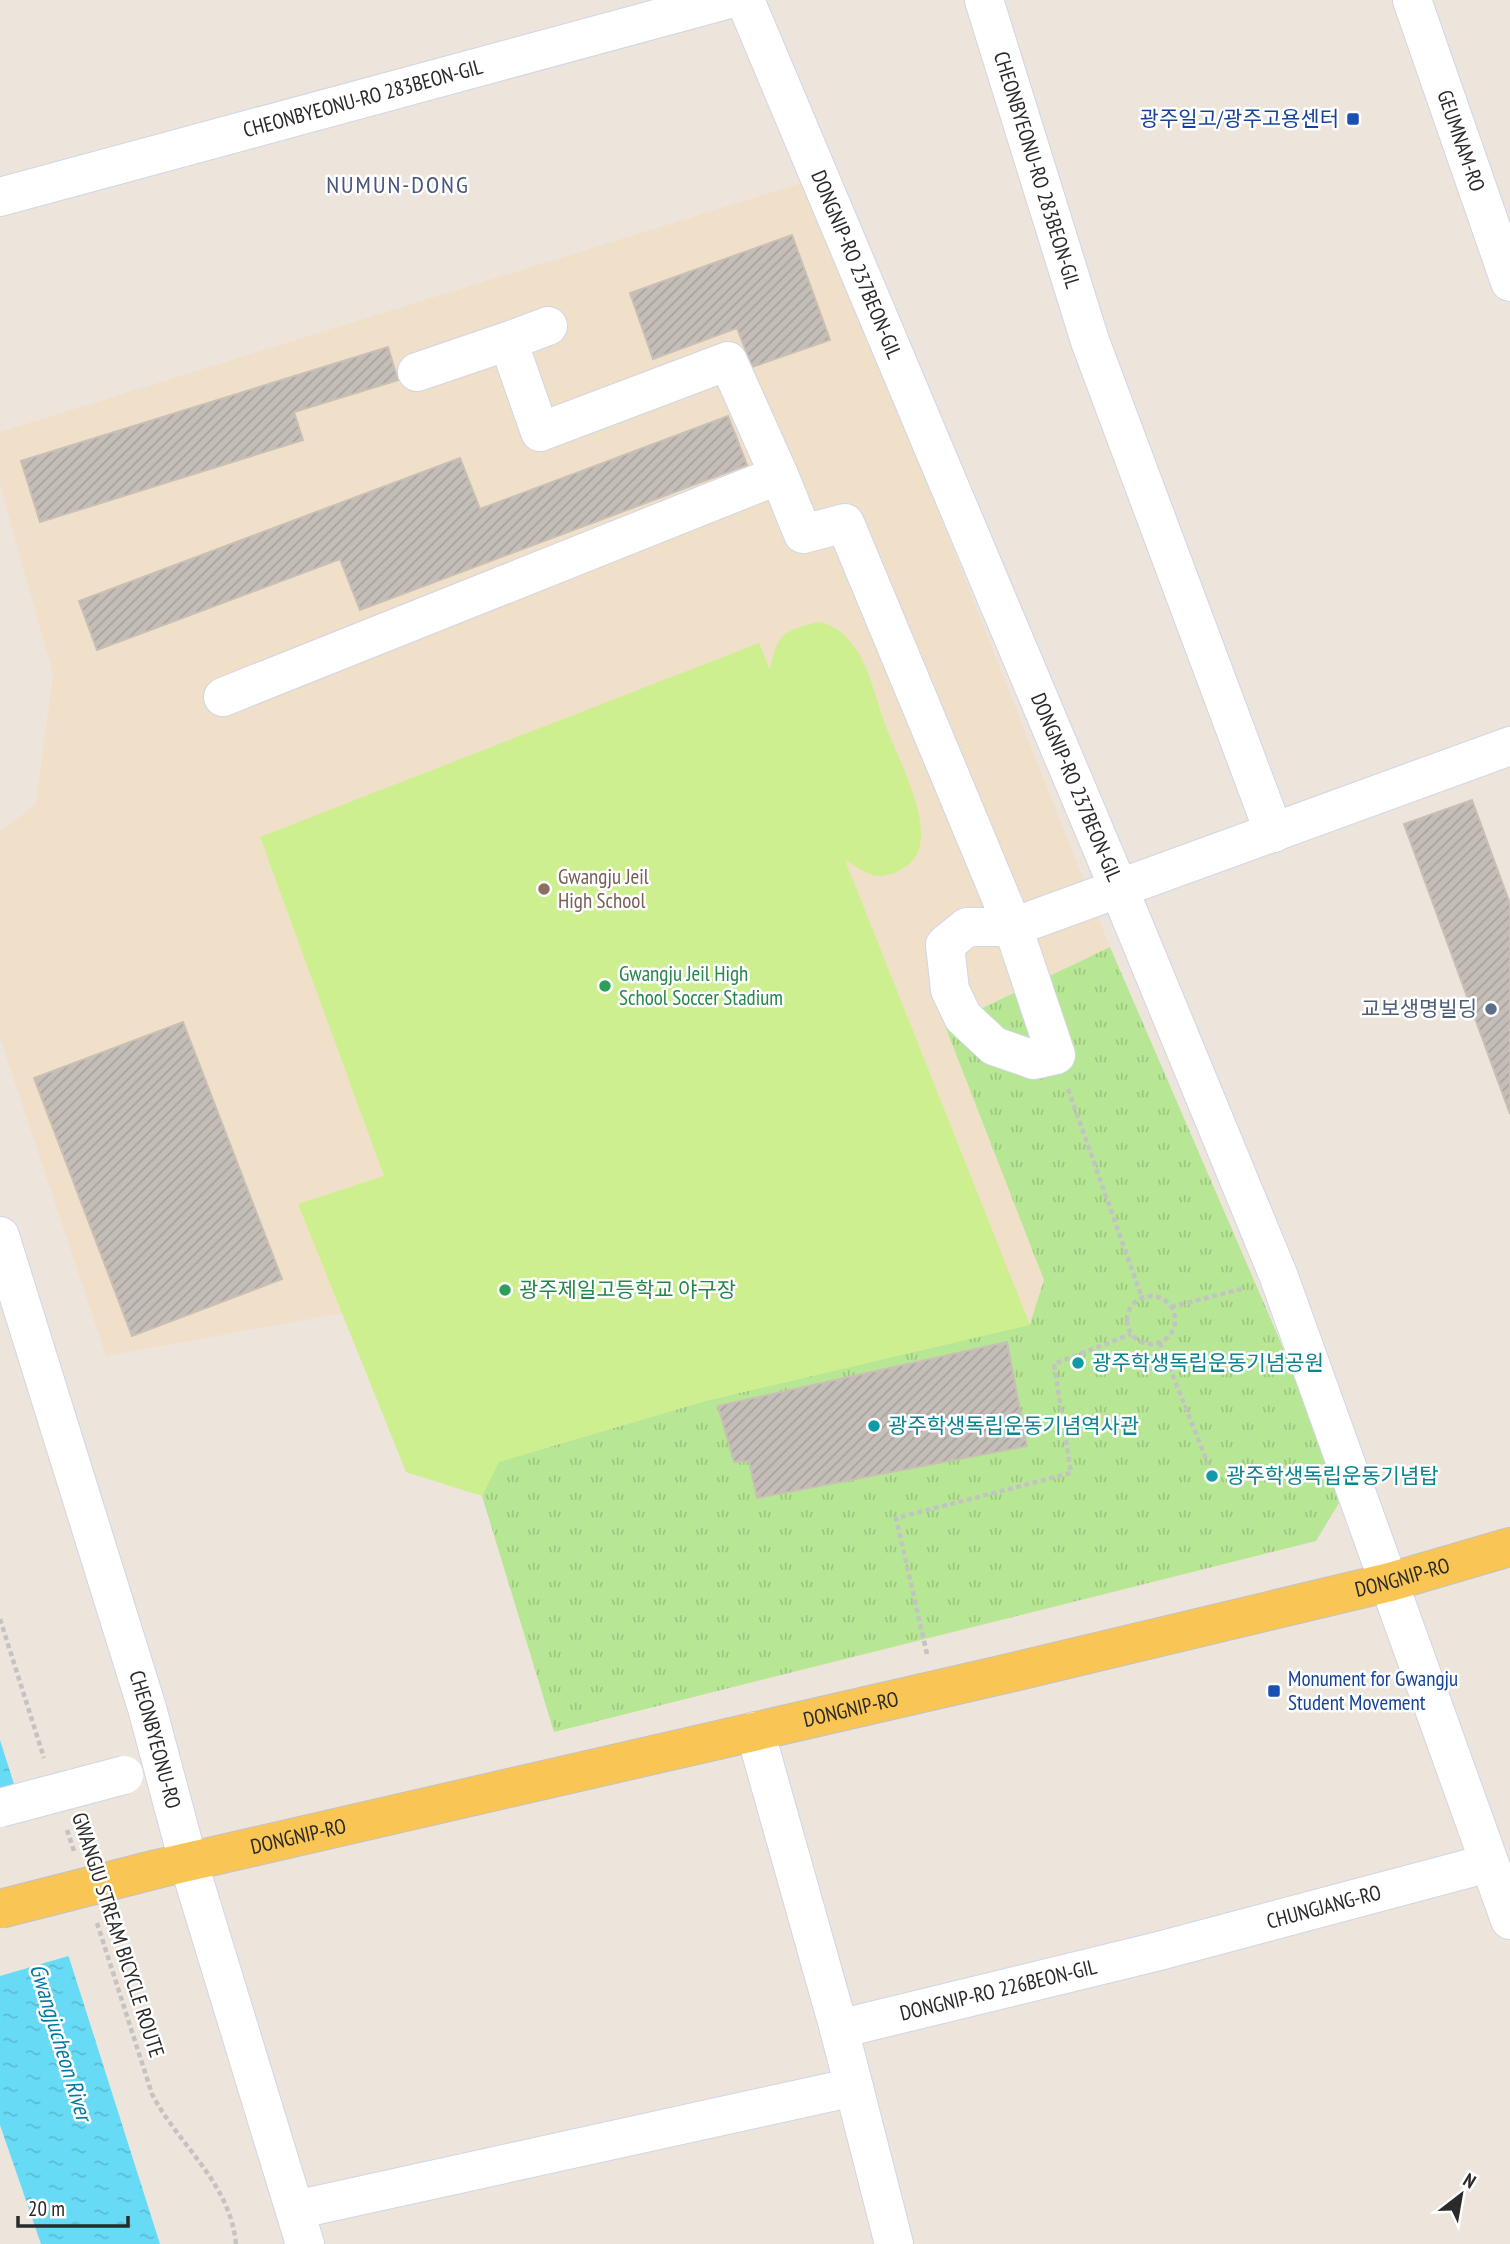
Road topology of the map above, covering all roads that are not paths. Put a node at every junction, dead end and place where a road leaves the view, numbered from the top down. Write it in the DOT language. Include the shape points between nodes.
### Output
graph roads {
  1 [pos="726,0"];
  2 [pos="745,0"];
  3 [pos="984,0"];
  4 [pos="1412,0"];
  5 [pos="0,197"];
  6 [pos="1510,282"];
  7 [pos="548,326"];
  8 [pos="508,341"];
  9 [pos="417,372"];
  10 [pos="779,475"];
  11 [pos="223,696"];
  12 [pos="1510,746"];
  13 [pos="1274,833"];
  14 [pos="1119,889"];
  15 [pos="1013,926"];
  16 [pos="0,1236"];
  17 [pos="1510,1547"];
  18 [pos="1390,1582"];
  19 [pos="755,1731"];
  20 [pos="154,1733"];
  21 [pos="0,1808"];
  22 [pos="1489,1863"];
  23 [pos="172,1865"];
  24 [pos="0,1909"];
  25 [pos="1510,1920"];
  26 [pos="1159,1951"];
  27 [pos="839,2029"];
  28 [pos="853,2087"];
  29 [pos="300,2227"];
  30 [pos="894,2244"];
  1 -- 5 [label="street, CHEONBYEONU-RO 283BEON-GIL"];
  2 -- 14 [label="street, DONGNIP-RO 237BEON-GIL"];
  3 -- 13 [label="street, CHEONBYEONU-RO 283BEON-GIL" via="1090,341"];
  4 -- 6 [label="street, GEUMNAM-RO"];
  7 -- 8 [label="street"];
  8 -- 9 [label="street"];
  8 -- 10 [label="street" via="540,432 728,361"];
  10 -- 11 [label="street"];
  10 -- 15 [label="street" via="803,534 845,523"];
  12 -- 13 [label="street"];
  13 -- 14 [label="street"];
  14 -- 15 [label="street"];
  14 -- 18 [label="street, DONGNIP-RO 237BEON-GIL" via="1279,1277"];
  15 -- 15 [label="street" via="1056,1055 1034,1060 994,1046 963,1017 950,990 945,945 968,927"];
  16 -- 20 [label="street, CHEONBYEONU-RO"];
  17 -- 18 [label="main road, DONGNIP-RO"];
  18 -- 19 [label="main road, DONGNIP-RO"];
  18 -- 22 [label="street"];
  19 -- 23 [label="main road, DONGNIP-RO"];
  19 -- 27 [label="street"];
  20 -- 21 [label="street, bridge" via="136,1765 124,1775"];
  20 -- 23 [label="street, CHEONBYEONU-RO"];
  22 -- 25 [label="street"];
  22 -- 26 [label="street, CHUNGJANG-RO"];
  23 -- 24 [label="main road, DONGNIP-RO, bridge"];
  23 -- 29 [label="street, CHEONBYEONU-RO"];
  26 -- 27 [label="street, DONGNIP-RO 226BEON-GIL"];
  27 -- 28 [label="street"];
  28 -- 29 [label="street"];
  28 -- 30 [label="street"];
}
